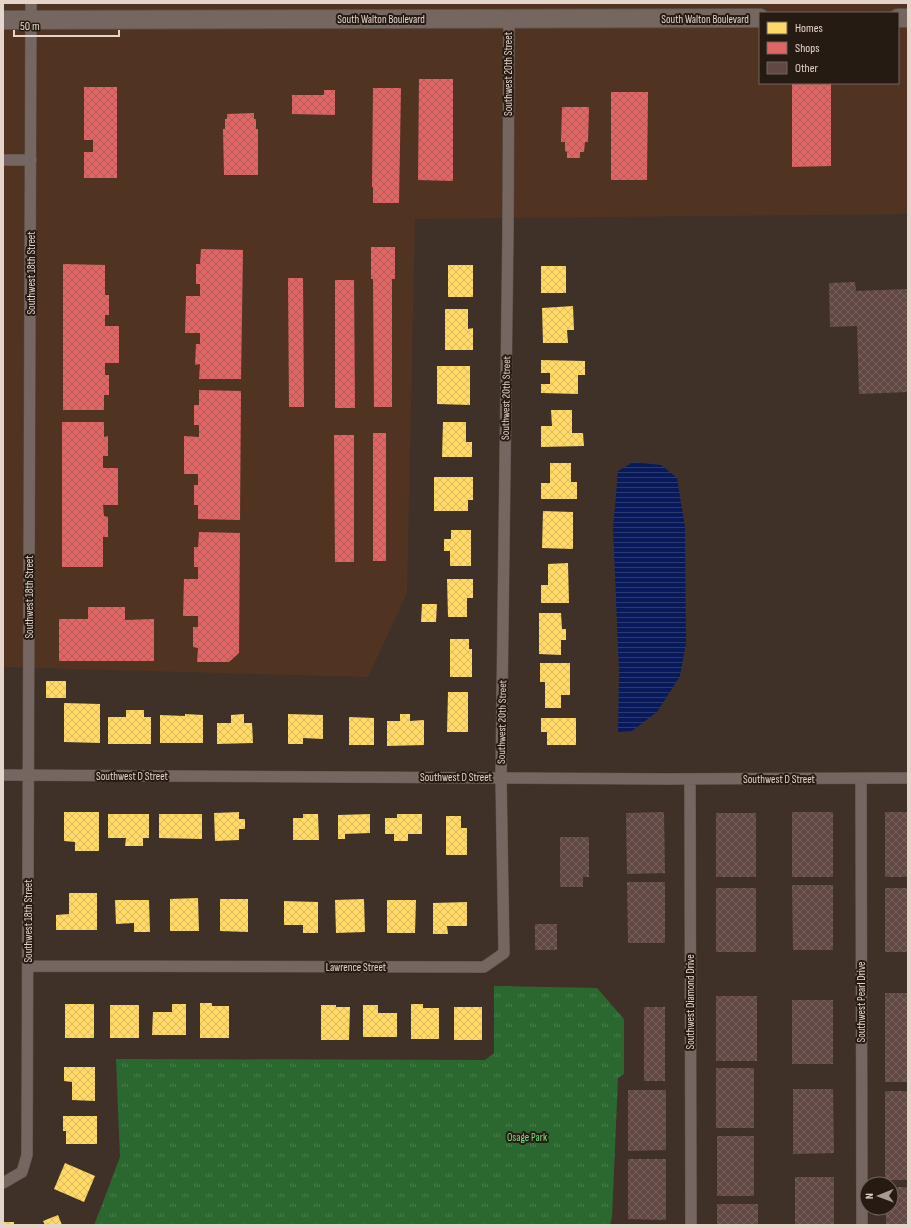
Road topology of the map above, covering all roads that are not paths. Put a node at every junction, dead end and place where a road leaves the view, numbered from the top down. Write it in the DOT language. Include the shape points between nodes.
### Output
graph roads {
  1 [pos="31,12"];
  2 [pos="759,18"];
  3 [pos="508,19"];
  4 [pos="3,20"];
  5 [pos="3,160"];
  6 [pos="31,160"];
  7 [pos="3,775"];
  8 [pos="29,775"];
  9 [pos="501,778"];
  10 [pos="908,778"];
  11 [pos="690,779"];
  12 [pos="861,779"];
  13 [pos="28,966"];
  14 [pos="3,1183"];
  15 [pos="691,1225"];
  16 [pos="862,1225"];
  1 -- 3 [label="main road, South Walton Boulevard"];
  1 -- 4 [label="main road, South Walton Boulevard"];
  1 -- 6 [label="street, Southwest 18th Street"];
  2 -- 3 [label="main road, South Walton Boulevard"];
  3 -- 9 [label="street, Southwest 20th Street"];
  5 -- 6 [label="street"];
  6 -- 8 [label="street, Southwest 18th Street"];
  7 -- 8 [label="street, Southwest D Street"];
  8 -- 9 [label="street, Southwest D Street"];
  8 -- 13 [label="street, Southwest 18th Street"];
  9 -- 11 [label="street, Southwest D Street"];
  9 -- 13 [label="street, Lawrence Street" via="504,953 484,967"];
  10 -- 12 [label="street, Southwest D Street"];
  11 -- 12 [label="street, Southwest D Street"];
  11 -- 15 [label="street, Southwest Diamond Drive"];
  12 -- 16 [label="street, Southwest Pearl Drive"];
  13 -- 14 [label="street, Southwest 18th Street" via="27,1155 22,1172"];
}
